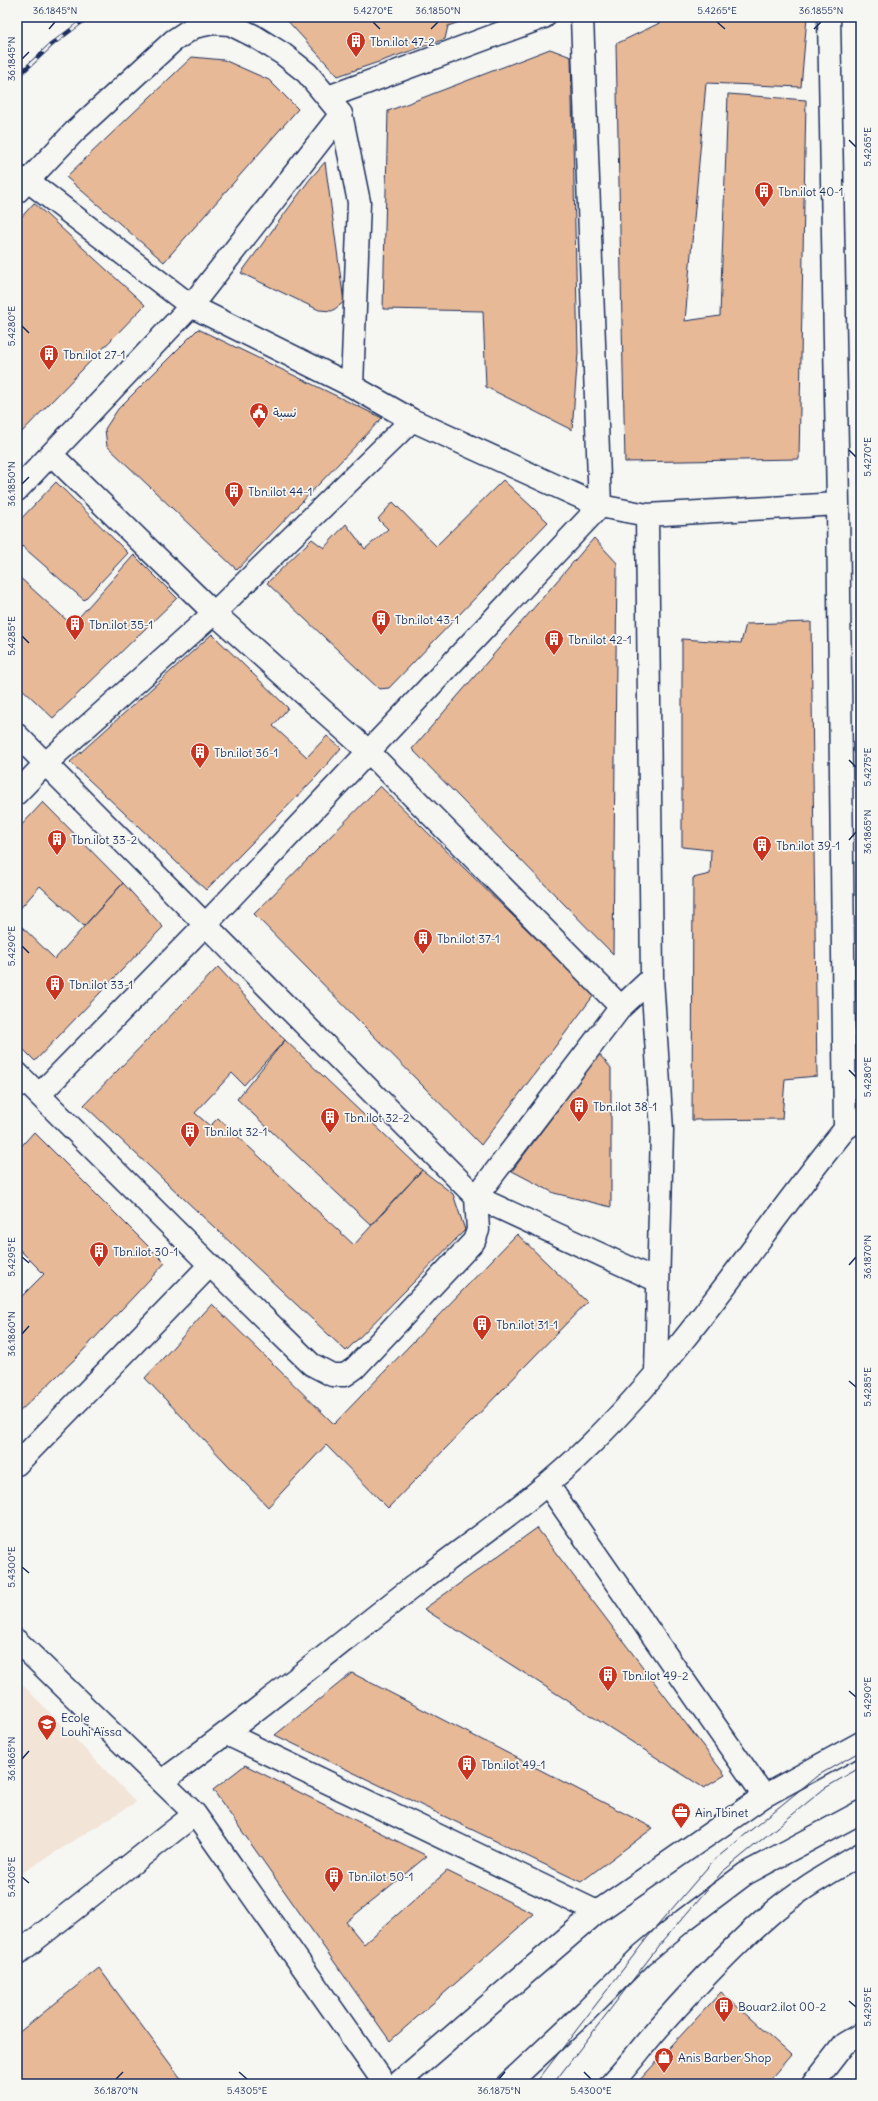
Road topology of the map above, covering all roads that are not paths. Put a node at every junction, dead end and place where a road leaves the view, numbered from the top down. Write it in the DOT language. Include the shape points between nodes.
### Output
graph roads {
  1 [pos="544,17"];
  2 [pos="582,17"];
  3 [pos="829,17"];
  4 [pos="328,97"];
  5 [pos="341,114"];
  6 [pos="22,186"];
  7 [pos="191,306"];
  8 [pos="352,386"];
  9 [pos="412,420"];
  10 [pos="52,455"];
  11 [pos="17,490"];
  12 [pos="838,504"];
  13 [pos="600,506"];
  14 [pos="647,515"];
  15 [pos="214,613"];
  16 [pos="17,735"];
  17 [pos="368,752"];
  18 [pos="46,763"];
  19 [pos="17,793"];
  20 [pos="205,925"];
  21 [pos="652,978"];
  22 [pos="620,1007"];
  23 [pos="17,1073"];
  24 [pos="39,1095"];
  25 [pos="853,1124"];
  26 [pos="476,1197"];
  27 [pos="210,1266"];
  28 [pos="658,1281"];
  29 [pos="656,1372"];
  30 [pos="17,1464"];
  31 [pos="548,1484"];
  32 [pos="17,1641"];
  33 [pos="227,1734"];
  34 [pos="861,1743"];
  35 [pos="162,1781"];
  36 [pos="764,1796"];
  37 [pos="861,1812"];
  38 [pos="195,1814"];
  39 [pos="861,1854"];
  40 [pos="597,1912"];
  41 [pos="17,1954"];
  42 [pos="861,2034"];
  43 [pos="385,2084"];
  44 [pos="397,2084"];
  45 [pos="508,2084"];
  46 [pos="611,2084"];
  47 [pos="813,2084"];
  1 -- 4 [label="street"];
  2 -- 13 [label="street"];
  3 -- 12 [label="street"];
  4 -- 5 [label="street"];
  4 -- 6 [label="street" via="307,73 254,36 223,22 194,27 139,70"];
  5 -- 7 [label="street"];
  5 -- 8 [label="street" via="359,202"];
  6 -- 7 [label="street"];
  7 -- 8 [label="street"];
  7 -- 10 [label="street"];
  8 -- 9 [label="street"];
  9 -- 13 [label="street"];
  9 -- 15 [label="street"];
  10 -- 11 [label="street"];
  10 -- 15 [label="street"];
  12 -- 14 [label="street"];
  12 -- 25 [label="street"];
  13 -- 14 [label="street"];
  13 -- 17 [label="street"];
  14 -- 21 [label="street"];
  15 -- 17 [label="street"];
  15 -- 18 [label="street"];
  16 -- 18 [label="street"];
  17 -- 20 [label="street"];
  17 -- 22 [label="street"];
  18 -- 19 [label="street"];
  18 -- 20 [label="street"];
  20 -- 24 [label="street"];
  20 -- 26 [label="street"];
  21 -- 22 [label="street"];
  21 -- 28 [label="street" via="662,1130"];
  22 -- 26 [label="street"];
  23 -- 24 [label="street"];
  24 -- 27 [label="street"];
  25 -- 29 [label="street"];
  26 -- 27 [label="street" via="478,1230 474,1241 355,1368 345,1375 332,1375 311,1364"];
  26 -- 28 [label="street"];
  27 -- 30 [label="street"];
  28 -- 29 [label="street"];
  29 -- 31 [label="street" via="592,1444"];
  31 -- 33 [label="street"];
  31 -- 36 [label="street"];
  32 -- 35 [label="street"];
  33 -- 35 [label="street"];
  33 -- 40 [label="street"];
  34 -- 36 [label="street"];
  35 -- 38 [label="street"];
  36 -- 40 [label="street"];
  37 -- 45 [label="street" via="745,1874 684,1920 642,1955"];
  38 -- 41 [label="street"];
  38 -- 43 [label="street"];
  39 -- 46 [label="street" via="814,1882 769,1915 738,1944 662,2025"];
  40 -- 44 [label="street"];
  42 -- 47 [label="street" via="844,2044"];
}
